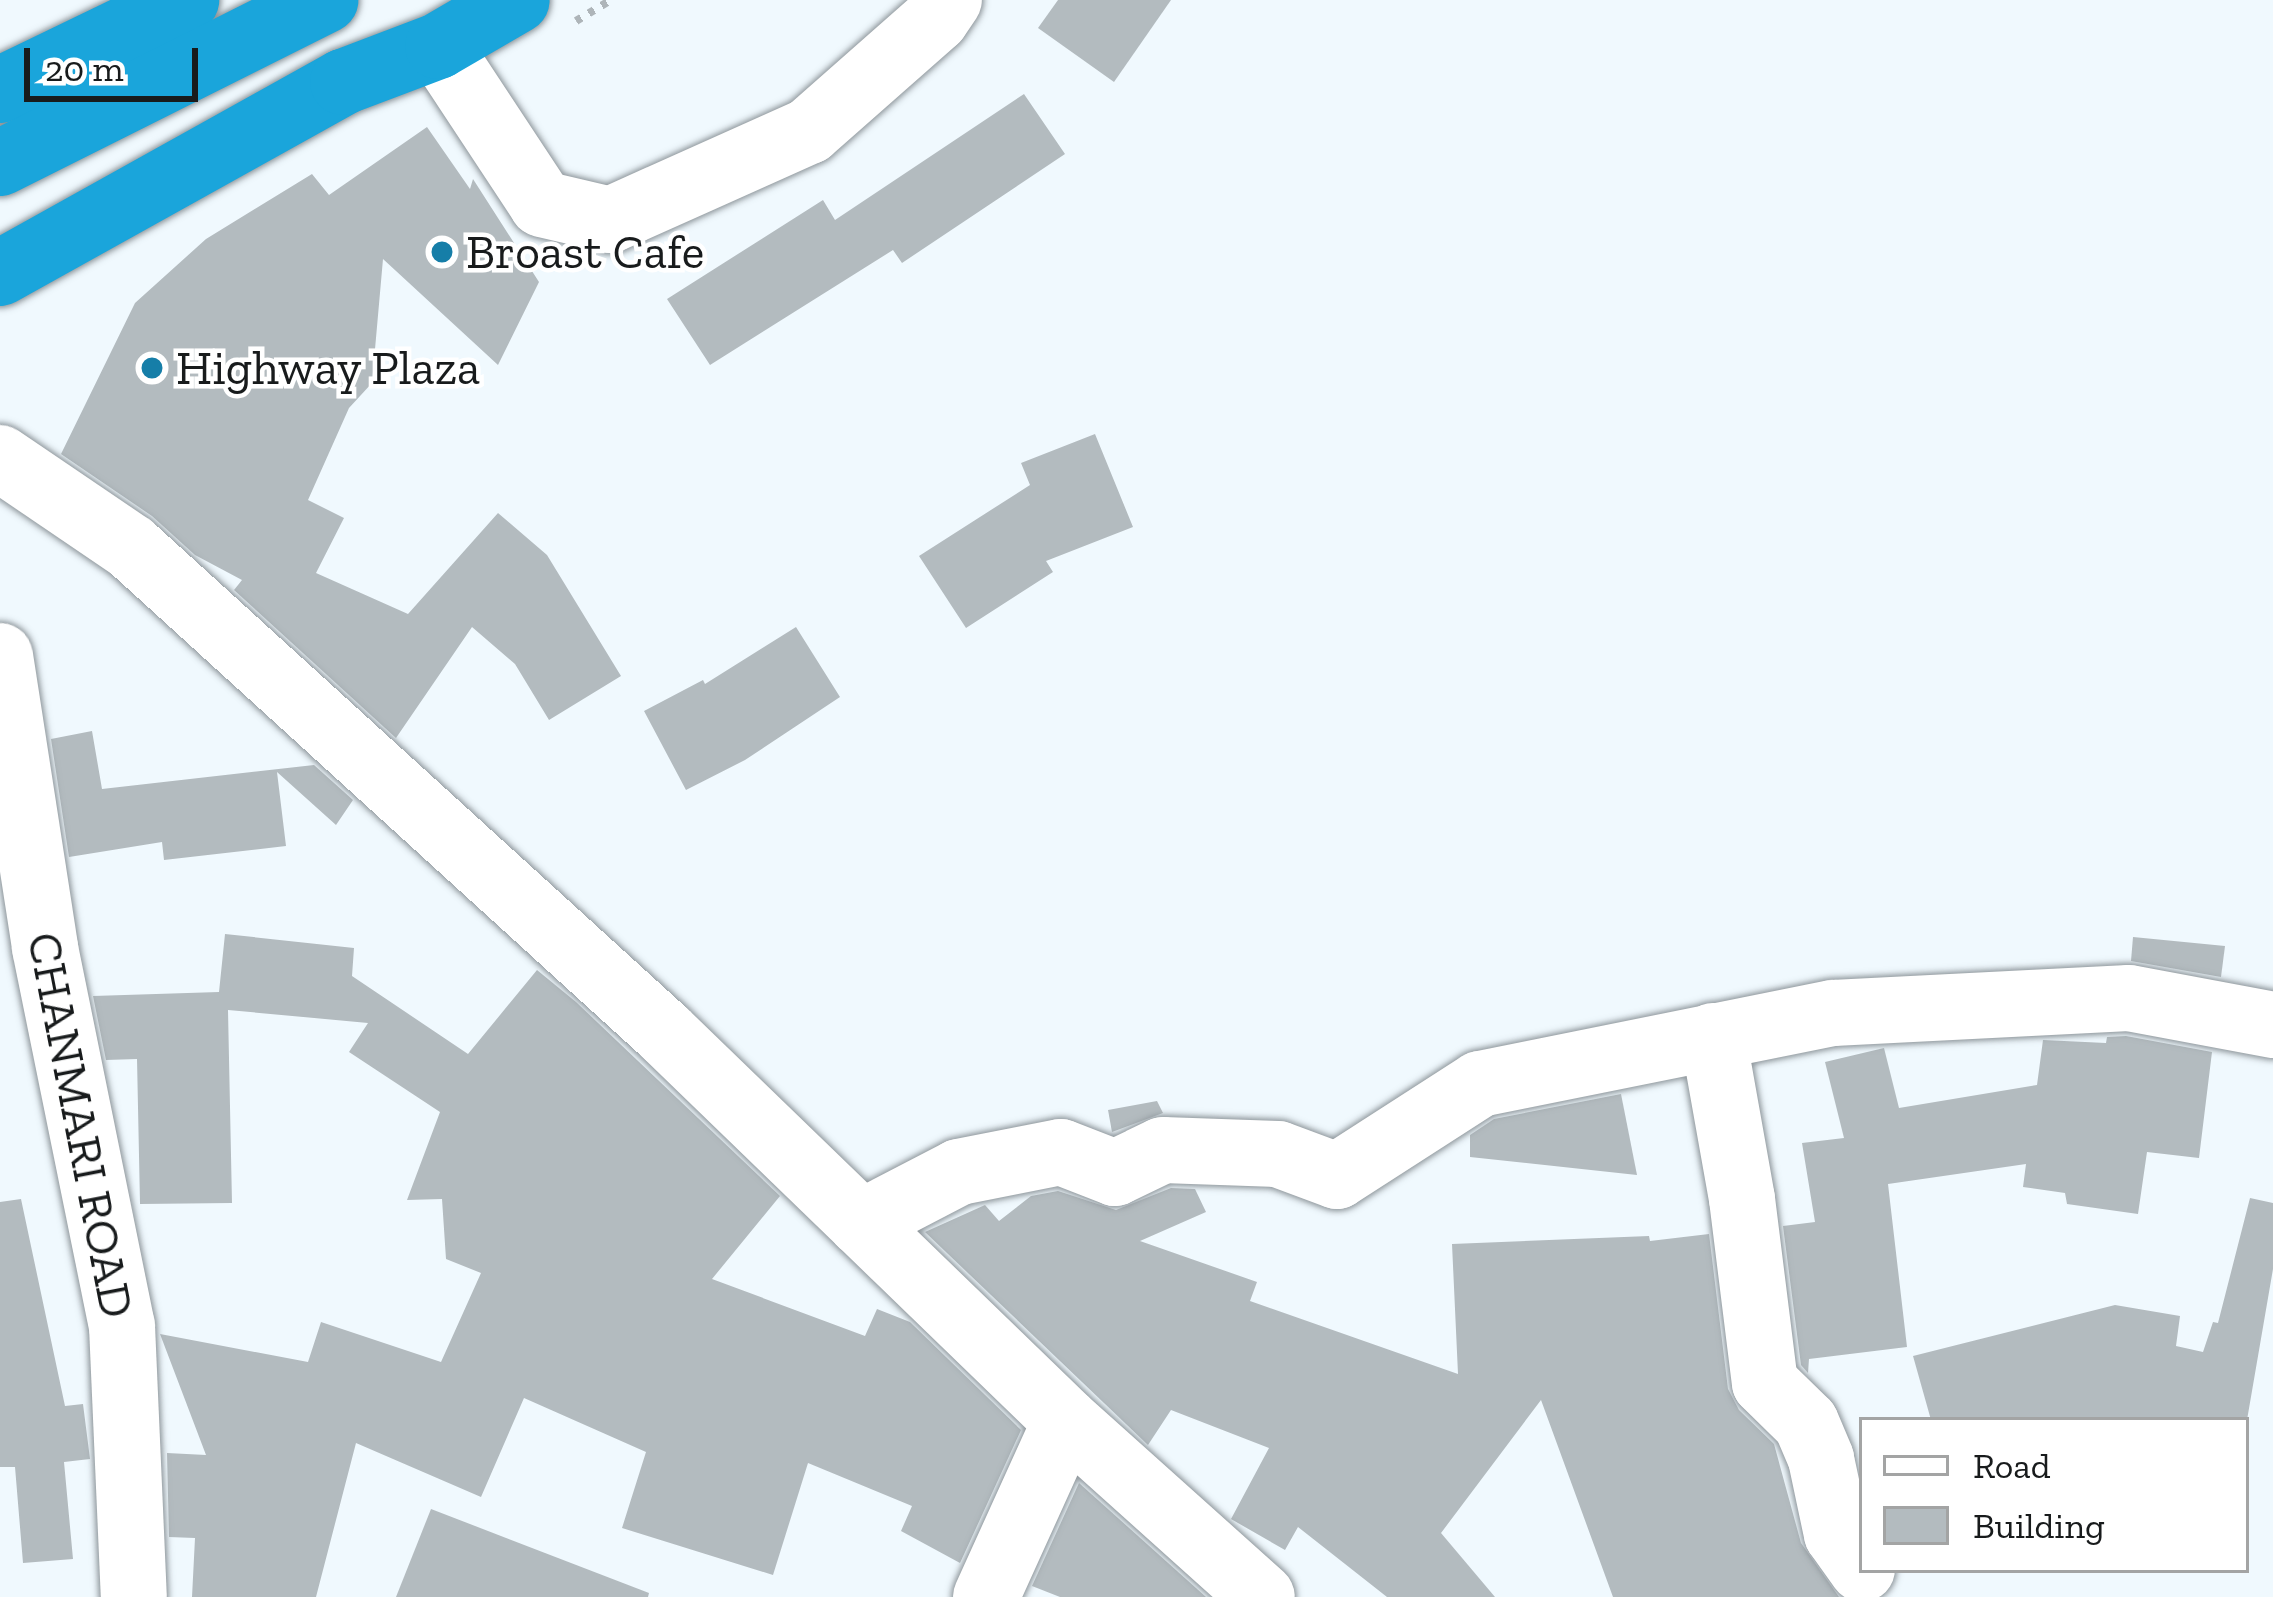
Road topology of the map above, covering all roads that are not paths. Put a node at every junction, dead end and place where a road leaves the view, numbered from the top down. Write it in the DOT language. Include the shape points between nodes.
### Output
graph roads {
  1 [pos="186,0"];
  2 [pos="326,0"];
  3 [pos="517,0"];
  4 [pos="949,0"];
  5 [pos="434,23"];
  6 [pos="0,90"];
  7 [pos="0,163"];
  8 [pos="0,273"];
  9 [pos="0,458"];
  10 [pos="0,656"];
  11 [pos="2273,1025"];
  12 [pos="1714,1036"];
  13 [pos="861,1223"];
  14 [pos="1066,1421"];
  15 [pos="1859,1565"];
  16 [pos="134,1597"];
  17 [pos="986,1597"];
  18 [pos="1262,1597"];
  1 -- 6 [label="highway"];
  2 -- 7 [label="highway"];
  3 -- 5 [label="highway"];
  4 -- 5 [label="street" via="809,131 610,220 542,204"];
  5 -- 8 [label="highway" via="344,82"];
  9 -- 13 [label="street" via="131,547"];
  10 -- 16 [label="street, CHANMARI ROAD" via="45,947 122,1326"];
  11 -- 12 [label="street" via="2128,998 1833,1013"];
  12 -- 13 [label="street" via="1480,1084 1337,1176 1278,1154 1162,1150 1115,1173 1061,1152 959,1172"];
  12 -- 15 [label="street" via="1765,1383 1806,1423 1837,1534"];
  13 -- 14 [label="street"];
  14 -- 17 [label="street"];
  14 -- 18 [label="street"];
}
